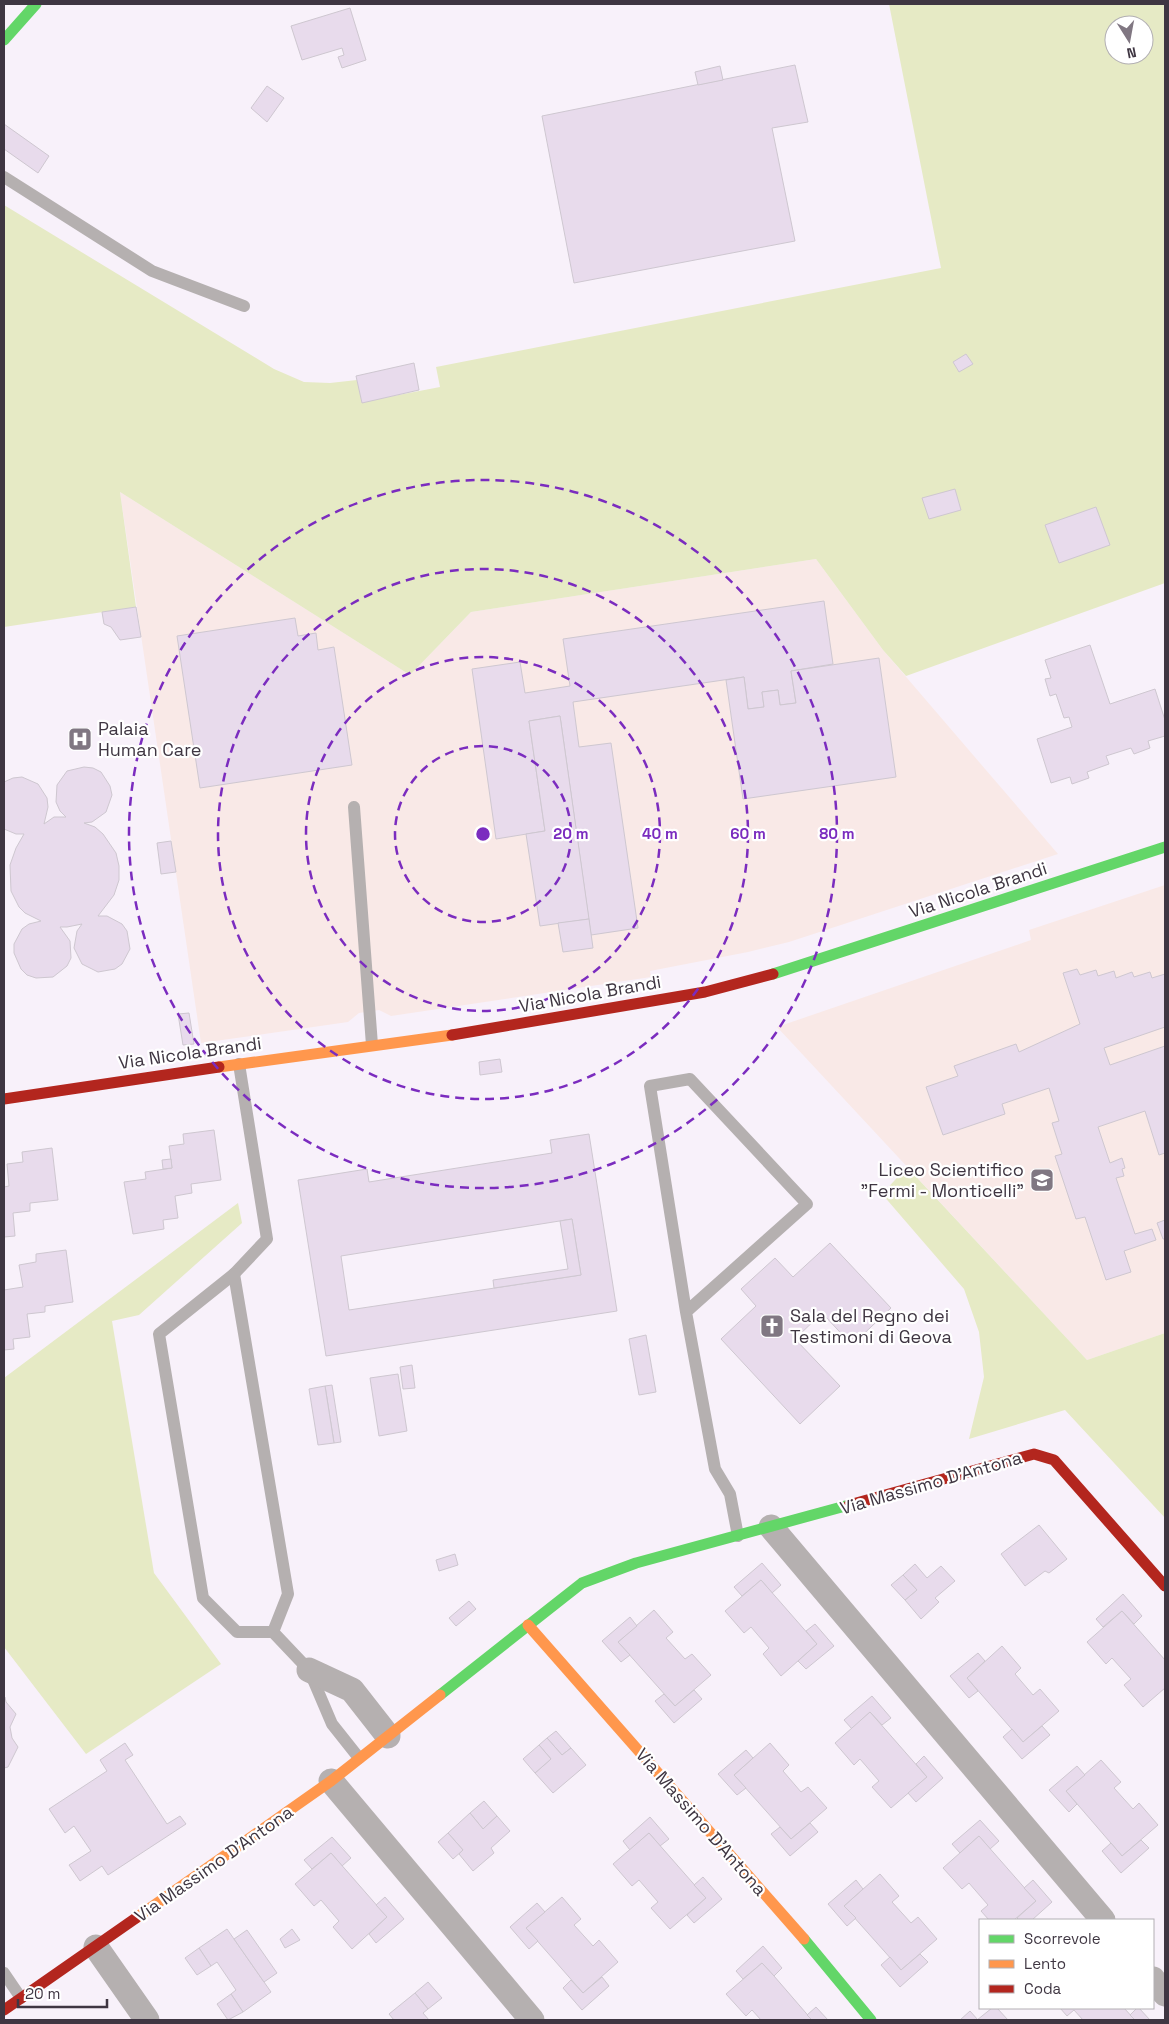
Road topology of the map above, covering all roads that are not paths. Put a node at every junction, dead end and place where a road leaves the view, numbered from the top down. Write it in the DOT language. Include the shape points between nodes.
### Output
graph roads {
  1 [pos="36,4"];
  2 [pos="4,40"];
  3 [pos="4,177"];
  4 [pos="244,306"];
  5 [pos="354,807"];
  6 [pos="1165,847"];
  7 [pos="372,1045"];
  8 [pos="239,1064"];
  9 [pos="4,1099"];
  10 [pos="234,1274"];
  11 [pos="686,1312"];
  12 [pos="771,1527"];
  13 [pos="738,1536"];
  14 [pos="1165,1586"];
  15 [pos="528,1626"];
  16 [pos="273,1632"];
  17 [pos="309,1670"];
  18 [pos="388,1736"];
  19 [pos="360,1758"];
  20 [pos="332,1781"];
  21 [pos="1102,1919"];
  22 [pos="96,1947"];
  23 [pos="4,1973"];
  24 [pos="1154,1980"];
  25 [pos="1165,1994"];
  26 [pos="21,1998"];
  27 [pos="4,2010"];
  28 [pos="147,2020"];
  29 [pos="532,2020"];
  30 [pos="871,2020"];
  1 -- 2 [label="street"];
  3 -- 4 [label="lane" via="152,271"];
  5 -- 7 [label="lane"];
  6 -- 7 [label="street, Via Nicola Brandi" via="803,965 713,989 485,1030"];
  7 -- 8 [label="street, Via Nicola Brandi"];
  8 -- 9 [label="street, Via Nicola Brandi"];
  8 -- 10 [label="lane" via="267,1239"];
  10 -- 16 [label="lane" via="288,1594"];
  10 -- 16 [label="lane" via="159,1334 203,1598 237,1632"];
  11 -- 11 [label="lane" via="807,1204 690,1079 650,1086"];
  11 -- 13 [label="lane" via="715,1468 730,1494"];
  12 -- 13 [label="street, Via Massimo D'Antona"];
  12 -- 14 [label="street, Via Massimo D'Antona" via="1034,1454 1054,1460"];
  12 -- 21 [label="street"];
  13 -- 15 [label="street, Via Massimo D'Antona" via="636,1563 582,1583"];
  15 -- 18 [label="street, Via Massimo D'Antona"];
  15 -- 30 [label="street, Via Massimo D'Antona" via="774,1904"];
  16 -- 17 [label="lane"];
  17 -- 18 [label="street" via="352,1690"];
  17 -- 19 [label="lane" via="332,1724"];
  18 -- 19 [label="street, Via Massimo D'Antona"];
  19 -- 20 [label="street, Via Massimo D'Antona"];
  20 -- 22 [label="street, Via Massimo D'Antona"];
  20 -- 29 [label="street"];
  22 -- 26 [label="street, Via Massimo D'Antona"];
  22 -- 28 [label="street"];
  23 -- 26 [label="lane"];
  24 -- 25 [label="street"];
  26 -- 27 [label="street, Via Massimo D'Antona"];
}
